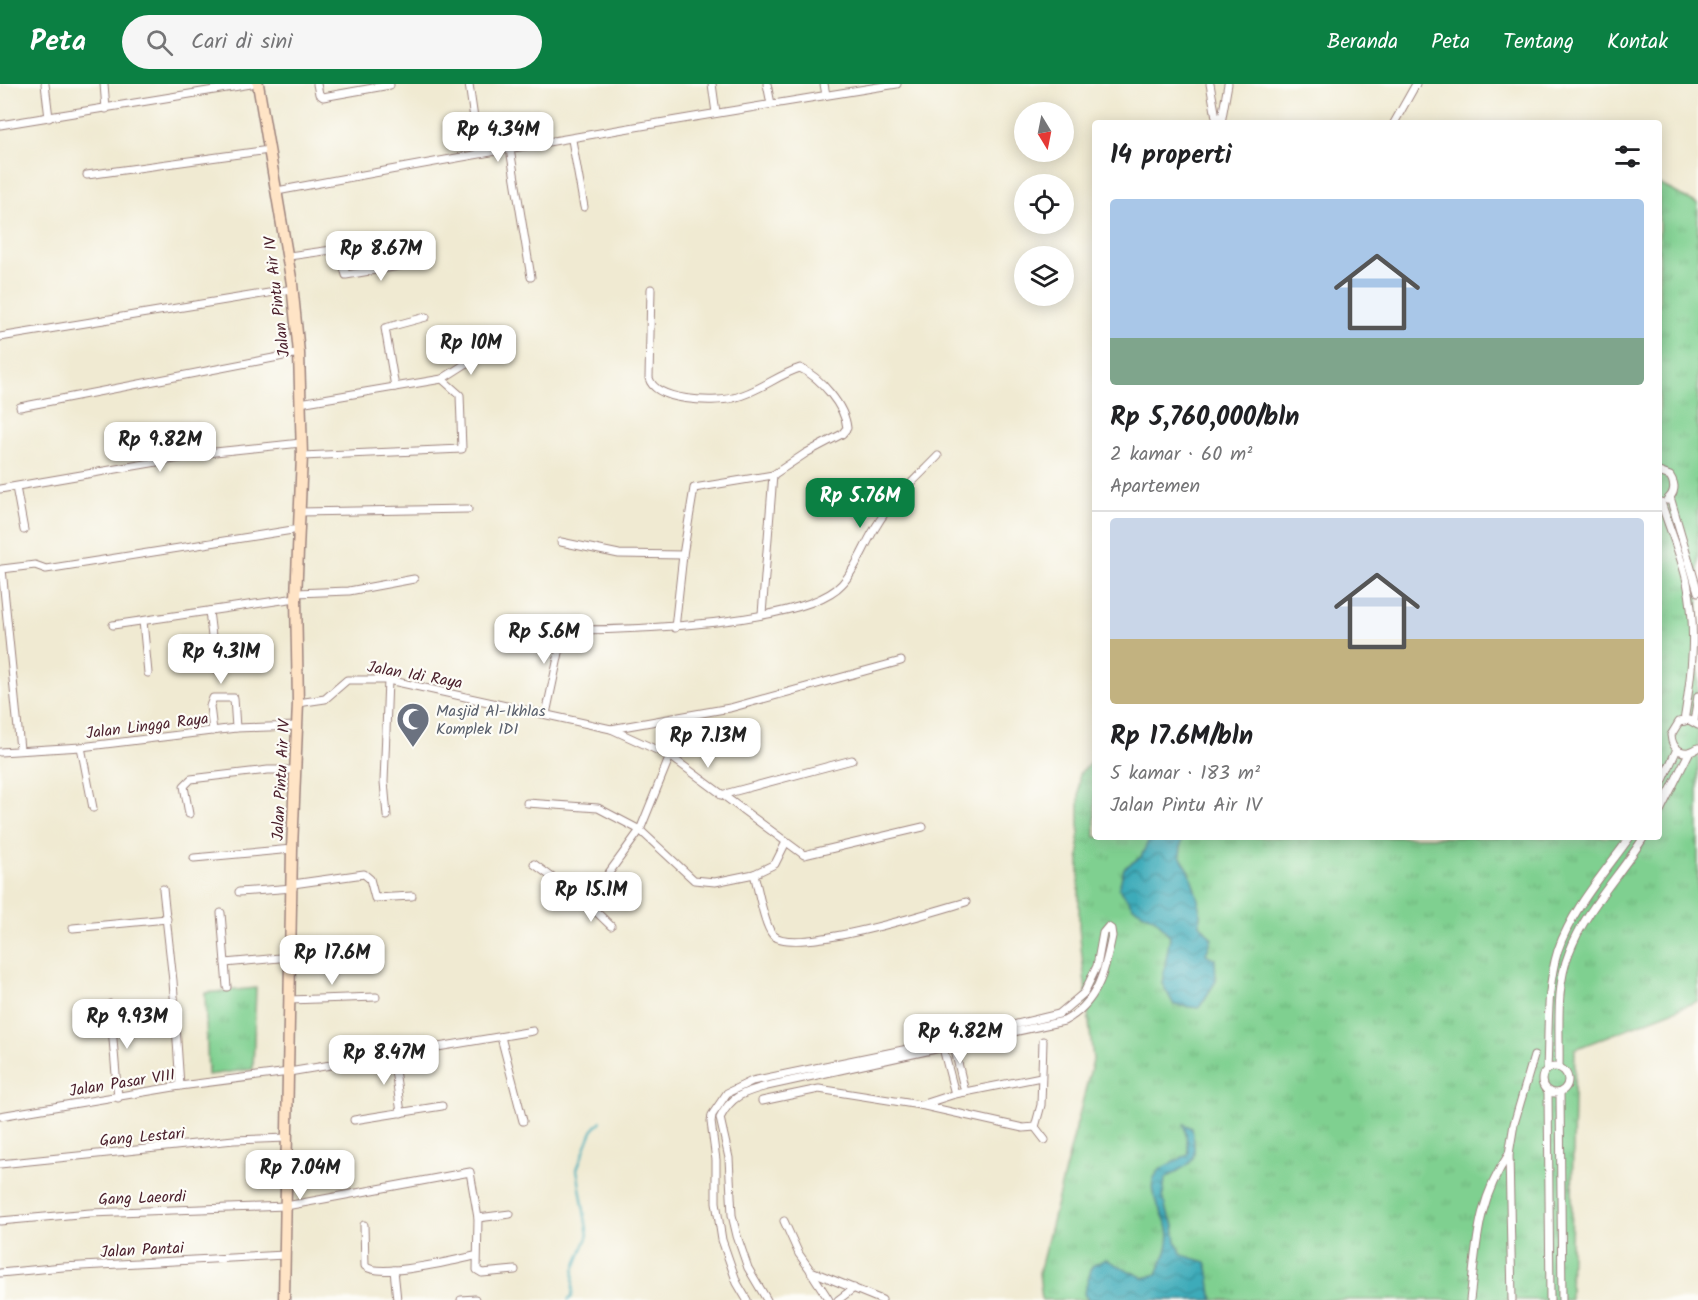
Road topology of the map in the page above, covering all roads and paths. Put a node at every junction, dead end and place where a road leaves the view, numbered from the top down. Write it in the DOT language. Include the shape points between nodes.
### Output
graph roads {
  1 [pos="45,84"];
  2 [pos="104,84"];
  3 [pos="251,84"];
  4 [pos="258,84"];
  5 [pos="316,84"];
  6 [pos="469,84"];
  7 [pos="712,84"];
  8 [pos="767,84"];
  9 [pos="824,84"];
  10 [pos="897,84"];
  11 [pos="1210,84"];
  12 [pos="1228,84"];
  13 [pos="1416,84"];
  14 [pos="390,85"];
  15 [pos="826,95"];
  16 [pos="771,104"];
  17 [pos="106,110"];
  18 [pos="716,113"];
  19 [pos="49,118"];
  20 [pos="1218,120"];
  21 [pos="1220,120"];
  22 [pos="1396,120"];
  23 [pos="0,125"];
  24 [pos="572,140"];
  25 [pos="510,149"];
  26 [pos="269,150"];
  27 [pos="479,153"];
  28 [pos="87,175"];
  29 [pos="277,191"];
  30 [pos="584,207"];
  31 [pos="289,256"];
  32 [pos="411,264"];
  33 [pos="531,277"];
  34 [pos="293,289"];
  35 [pos="651,289"];
  36 [pos="426,317"];
  37 [pos="0,337"];
  38 [pos="486,351"];
  39 [pos="299,353"];
  40 [pos="442,379"];
  41 [pos="395,387"];
  42 [pos="300,403"];
  43 [pos="20,407"];
  44 [pos="302,443"];
  45 [pos="302,456"];
  46 [pos="938,456"];
  47 [pos="1662,473"];
  48 [pos="773,475"];
  49 [pos="16,487"];
  50 [pos="0,489"];
  51 [pos="1670,497"];
  52 [pos="1662,501"];
  53 [pos="1662,508"];
  54 [pos="468,509"];
  55 [pos="300,512"];
  56 [pos="299,529"];
  57 [pos="24,530"];
  58 [pos="561,542"];
  59 [pos="683,555"];
  60 [pos="1,569"];
  61 [pos="414,579"];
  62 [pos="1698,592"];
  63 [pos="296,596"];
  64 [pos="209,611"];
  65 [pos="762,614"];
  66 [pos="143,621"];
  67 [pos="113,625"];
  68 [pos="675,628"];
  69 [pos="901,661"];
  70 [pos="216,670"];
  71 [pos="148,673"];
  72 [pos="388,680"];
  73 [pos="1698,696"];
  74 [pos="298,703"];
  75 [pos="546,714"];
  76 [pos="1684,721"];
  77 [pos="1696,723"];
  78 [pos="297,726"];
  79 [pos="236,728"];
  80 [pos="611,729"];
  81 [pos="213,731"];
  82 [pos="81,747"];
  83 [pos="1698,748"];
  84 [pos="20,749"];
  85 [pos="1677,749"];
  86 [pos="0,752"];
  87 [pos="1689,753"];
  88 [pos="670,756"];
  89 [pos="852,760"];
  90 [pos="296,770"];
  91 [pos="1662,782"];
  92 [pos="721,795"];
  93 [pos="527,803"];
  94 [pos="1662,807"];
  95 [pos="93,808"];
  96 [pos="189,814"];
  97 [pos="387,816"];
  98 [pos="923,827"];
  99 [pos="640,830"];
  100 [pos="1628,840"];
  101 [pos="1642,840"];
  102 [pos="785,844"];
  103 [pos="292,849"];
  104 [pos="194,858"];
  105 [pos="534,864"];
  106 [pos="754,873"];
  107 [pos="293,886"];
  108 [pos="163,889"];
  109 [pos="238,892"];
  110 [pos="412,896"];
  111 [pos="966,902"];
  112 [pos="587,903"];
  113 [pos="221,913"];
  114 [pos="168,919"];
  115 [pos="611,926"];
  116 [pos="72,928"];
  117 [pos="374,946"];
  118 [pos="291,957"];
  119 [pos="225,963"];
  120 [pos="1551,979"];
  121 [pos="1562,979"];
  122 [pos="227,987"];
  123 [pos="376,997"];
  124 [pos="289,1000"];
  125 [pos="110,1004"];
  126 [pos="533,1031"];
  127 [pos="501,1036"];
  128 [pos="1043,1041"];
  129 [pos="953,1042"];
  130 [pos="943,1045"];
  131 [pos="393,1055"];
  132 [pos="1534,1056"];
  133 [pos="859,1063"];
  134 [pos="1559,1068"];
  135 [pos="1547,1070"];
  136 [pos="289,1072"];
  137 [pos="1041,1077"];
  138 [pos="180,1086"];
  139 [pos="965,1092"];
  140 [pos="1548,1092"];
  141 [pos="1560,1093"];
  142 [pos="955,1094"];
  143 [pos="118,1098"];
  144 [pos="762,1101"];
  145 [pos="920,1105"];
  146 [pos="442,1106"];
  147 [pos="400,1113"];
  148 [pos="0,1116"];
  149 [pos="354,1120"];
  150 [pos="523,1121"];
  151 [pos="1035,1127"];
  152 [pos="287,1138"];
  153 [pos="1046,1140"];
  154 [pos="1509,1154"];
  155 [pos="729,1158"];
  156 [pos="716,1160"];
  157 [pos="0,1164"];
  158 [pos="286,1206"];
  159 [pos="510,1214"];
  160 [pos="478,1218"];
  161 [pos="0,1221"];
  162 [pos="784,1221"];
  163 [pos="364,1225"];
  164 [pos="285,1255"];
  165 [pos="475,1256"];
  166 [pos="394,1270"];
  167 [pos="515,1270"];
  168 [pos="811,1271"];
  169 [pos="0,1273"];
  170 [pos="854,1288"];
  171 [pos="475,1299"];
  172 [pos="284,1300"];
  173 [pos="397,1300"];
  174 [pos="461,1300"];
  175 [pos="747,1300"];
  176 [pos="767,1300"];
  177 [pos="829,1300"];
  178 [pos="838,1300"];
  179 [pos="882,1300"];
  180 [pos="1470,1300"];
  181 [pos="1512,1300"];
  182 [pos="1550,1300"];
  183 [pos="1562,1300"];
  1 -- 19 [label="street"];
  2 -- 17 [label="street"];
  3 -- 17 [label="street"];
  4 -- 26 [label="main road, Jalan Pintu Air IV"];
  5 -- 14 [label="street" via="323,97"];
  6 -- 27 [label="street"];
  7 -- 18 [label="street"];
  8 -- 16 [label="street"];
  9 -- 15 [label="street"];
  10 -- 15 [label="street"];
  11 -- 20 [label="street"];
  12 -- 21 [label="street"];
  13 -- 22 [label="street"];
  15 -- 16 [label="street"];
  16 -- 18 [label="street"];
  17 -- 19 [label="street"];
  18 -- 24 [label="street"];
  19 -- 23 [label="street"];
  24 -- 25 [label="street"];
  24 -- 30 [label="street"];
  25 -- 27 [label="street"];
  25 -- 33 [label="street"];
  26 -- 28 [label="street"];
  26 -- 29 [label="main road, Jalan Pintu Air IV"];
  27 -- 29 [label="street"];
  29 -- 31 [label="main road, Jalan Pintu Air IV"];
  31 -- 32 [label="street" via="339,249 346,275"];
  31 -- 34 [label="main road, Jalan Pintu Air IV"];
  34 -- 37 [label="street"];
  34 -- 39 [label="main road, Jalan Pintu Air IV"];
  35 -- 48 [label="street" via="649,378 656,390 670,396 732,399 801,368 820,381 845,416 846,431"];
  36 -- 41 [label="street" via="385,328"];
  38 -- 40 [label="street"];
  39 -- 42 [label="main road, Jalan Pintu Air IV"];
  39 -- 43 [label="street"];
  40 -- 41 [label="street"];
  40 -- 45 [label="street" via="460,395 462,449"];
  41 -- 42 [label="street"];
  42 -- 44 [label="main road, Jalan Pintu Air IV"];
  44 -- 45 [label="main road, Jalan Pintu Air IV"];
  44 -- 49 [label="street" via="124,466"];
  45 -- 55 [label="main road, Jalan Pintu Air IV"];
  46 -- 65 [label="street" via="878,522 843,583 815,602"];
  47 -- 51 [label="street" via="1673,480"];
  48 -- 59 [label="street" via="694,488"];
  48 -- 65 [label="street"];
  49 -- 50 [label="street"];
  49 -- 57 [label="street"];
  51 -- 52 [label="street"];
  51 -- 62 [label="street"];
  53 -- 76 [label="street" via="1687,579 1693,618 1692,675"];
  54 -- 55 [label="street"];
  55 -- 56 [label="main road, Jalan Pintu Air IV"];
  56 -- 60 [label="street" via="46,569 35,565"];
  56 -- 63 [label="main road, Jalan Pintu Air IV"];
  58 -- 59 [label="street" via="619,554"];
  59 -- 68 [label="street"];
  60 -- 84 [label="street"];
  61 -- 63 [label="street"];
  63 -- 64 [label="street"];
  63 -- 74 [label="main road, Jalan Pintu Air IV"];
  64 -- 66 [label="street"];
  64 -- 70 [label="street"];
  65 -- 68 [label="street"];
  66 -- 67 [label="street"];
  66 -- 71 [label="street"];
  68 -- 75 [label="street" via="571,630 563,634"];
  69 -- 80 [label="street" via="730,708"];
  72 -- 74 [label="street, Jalan Idi Raya" via="347,680 325,699"];
  72 -- 75 [label="street, Jalan Idi Raya"];
  72 -- 97 [label="street" via="384,782"];
  73 -- 77 [label="street"];
  74 -- 78 [label="main road, Jalan Pintu Air IV"];
  75 -- 80 [label="street, Jalan Idi Raya"];
  76 -- 77 [label="street"];
  76 -- 85 [label="street" via="1672,730 1671,741"];
  78 -- 79 [label="street, Jalan Lingga Raya"];
  78 -- 90 [label="main road, Jalan Pintu Air IV"];
  79 -- 81 [label="street, Jalan Lingga Raya"];
  79 -- 81 [label="street" via="234,698 213,698"];
  80 -- 88 [label="street, Jalan Idi Raya"];
  81 -- 82 [label="street, Jalan Lingga Raya"];
  82 -- 84 [label="street, Jalan Lingga Raya"];
  82 -- 95 [label="street"];
  83 -- 87 [label="street"];
  84 -- 86 [label="street, Jalan Lingga Raya"];
  85 -- 87 [label="street"];
  85 -- 91 [label="street"];
  87 -- 94 [label="street"];
  88 -- 92 [label="street, Jalan Idi Raya"];
  88 -- 99 [label="street"];
  89 -- 92 [label="street"];
  90 -- 96 [label="street" via="191,778 184,786"];
  90 -- 103 [label="main road, Jalan Pintu Air IV"];
  92 -- 102 [label="street, Jalan Idi Raya"];
  93 -- 99 [label="street" via="598,808"];
  98 -- 102 [label="street, Jalan Idi Raya" via="810,856"];
  99 -- 106 [label="street" via="694,880 715,882"];
  99 -- 112 [label="street"];
  100 -- 120 [label="street" via="1579,909 1558,950"];
  101 -- 121 [label="street" via="1577,935"];
  102 -- 106 [label="street" via="775,864"];
  103 -- 104 [label="street"];
  103 -- 107 [label="main road, Jalan Pintu Air IV"];
  105 -- 112 [label="street"];
  106 -- 111 [label="street" via="768,924 773,935 784,941 800,943 845,934"];
  107 -- 109 [label="street"];
  107 -- 110 [label="street" via="364,874 370,879 375,898"];
  107 -- 118 [label="main road, Jalan Pintu Air IV"];
  108 -- 114 [label="street"];
  112 -- 115 [label="street"];
  113 -- 119 [label="street"];
  114 -- 116 [label="street"];
  114 -- 138 [label="street"];
  117 -- 118 [label="street"];
  118 -- 119 [label="street"];
  118 -- 124 [label="main road, Jalan Pintu Air IV"];
  119 -- 122 [label="street"];
  120 -- 121 [label="street"];
  120 -- 135 [label="street"];
  121 -- 134 [label="street"];
  123 -- 124 [label="street"];
  124 -- 136 [label="main road, Jalan Pintu Air IV"];
  125 -- 143 [label="street"];
  126 -- 127 [label="street, Jalan Pasar VIII"];
  127 -- 131 [label="street, Jalan Pasar VIII"];
  127 -- 150 [label="street"];
  128 -- 137 [label="street"];
  129 -- 129 [label="street" via="1067,1010 1091,981 1103,933 1108,927 1111,929 1101,983 1088,1003 1073,1016 1057,1024"];
  129 -- 130 [label="street"];
  129 -- 139 [label="street"];
  130 -- 133 [label="street"];
  130 -- 142 [label="street"];
  131 -- 136 [label="street, Jalan Pasar VIII"];
  131 -- 147 [label="street"];
  132 -- 154 [label="street"];
  133 -- 155 [label="street" via="737,1095 720,1118"];
  133 -- 156 [label="street" via="752,1081 727,1093 712,1115"];
  134 -- 135 [label="street"];
  134 -- 141 [label="street" via="1566,1072 1568,1080"];
  135 -- 140 [label="street" via="1541,1081"];
  136 -- 138 [label="street, Jalan Pasar VIII"];
  136 -- 152 [label="main road, Jalan Pintu Air IV"];
  137 -- 139 [label="street"];
  137 -- 151 [label="street" via="1041,1105"];
  138 -- 143 [label="street, Jalan Pasar VIII"];
  139 -- 142 [label="street"];
  140 -- 141 [label="street"];
  140 -- 182 [label="street"];
  141 -- 183 [label="street"];
  142 -- 145 [label="street"];
  143 -- 148 [label="street, Jalan Pasar VIII"];
  144 -- 145 [label="street" via="819,1089"];
  145 -- 151 [label="street" via="1023,1128"];
  146 -- 147 [label="street"];
  147 -- 149 [label="street"];
  151 -- 153 [label="street"];
  152 -- 157 [label="street, Gang Lestari"];
  152 -- 158 [label="main road, Jalan Pintu Air IV"];
  154 -- 180 [label="street" via="1494,1175 1484,1200"];
  154 -- 181 [label="street"];
  155 -- 156 [label="street"];
  155 -- 176 [label="street" via="737,1236 748,1268"];
  156 -- 175 [label="street" via="716,1202 722,1240"];
  158 -- 160 [label="street, Gang Laeordi" via="470,1172"];
  158 -- 161 [label="street, Gang Laeordi" via="90,1213"];
  158 -- 164 [label="main road, Jalan Pintu Air IV"];
  159 -- 160 [label="street"];
  160 -- 165 [label="street"];
  162 -- 168 [label="street"];
  163 -- 166 [label="street" via="365,1266 370,1270"];
  164 -- 169 [label="street, Jalan Pantai"];
  164 -- 172 [label="main road, Jalan Pintu Air IV"];
  165 -- 166 [label="street"];
  165 -- 167 [label="street" via="477,1270 482,1273"];
  166 -- 173 [label="street"];
  168 -- 170 [label="street"];
  168 -- 177 [label="street"];
  170 -- 178 [label="street"];
  170 -- 179 [label="street"];
  171 -- 174 [label="street"];
}
